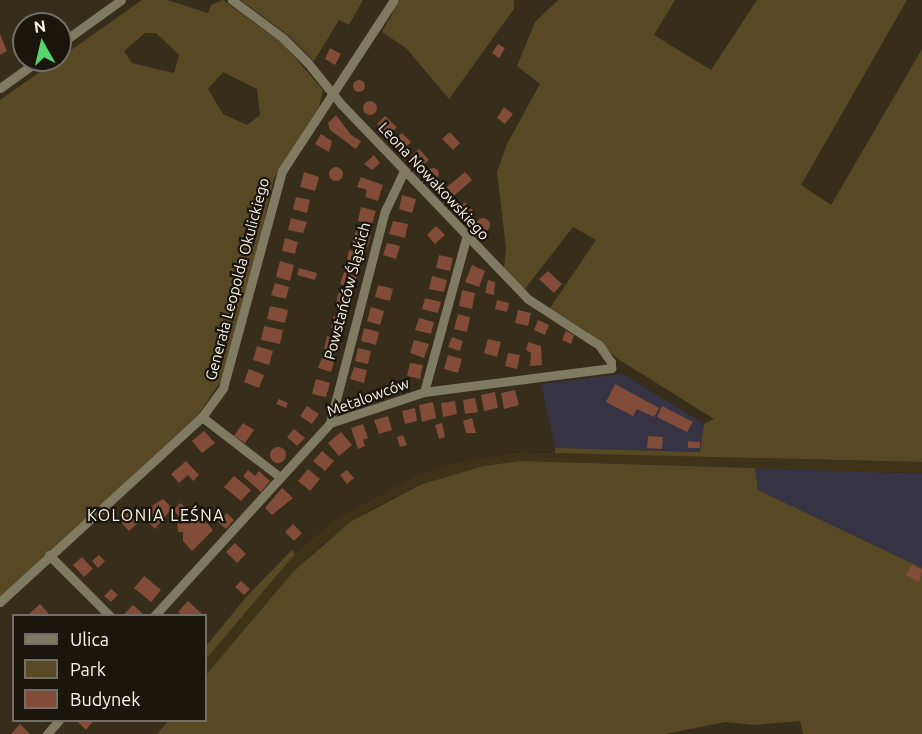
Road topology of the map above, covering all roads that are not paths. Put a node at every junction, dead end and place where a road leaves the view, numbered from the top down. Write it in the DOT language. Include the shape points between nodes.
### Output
graph roads {
  1 [pos="121,0"];
  2 [pos="232,0"];
  3 [pos="394,0"];
  4 [pos="72,35"];
  5 [pos="22,72"];
  6 [pos="0,88"];
  7 [pos="332,95"];
  8 [pos="404,171"];
  9 [pos="466,238"];
  10 [pos="602,372"];
  11 [pos="424,392"];
  12 [pos="202,417"];
  13 [pos="330,423"];
  14 [pos="280,477"];
  15 [pos="49,555"];
  16 [pos="0,602"];
  17 [pos="109,614"];
  18 [pos="155,614"];
  19 [pos="57,722"];
  20 [pos="47,734"];
  1 -- 4 [label="street"];
  2 -- 7 [label="street, Leona Nowakowskiego" via="283,39"];
  3 -- 7 [label="street, Generała Leopolda Okulickiego"];
  5 -- 6 [label="street"];
  7 -- 8 [label="street, Leona Nowakowskiego"];
  7 -- 12 [label="street, Generała Leopolda Okulickiego" via="282,171 232,364 223,388"];
  8 -- 9 [label="street, Leona Nowakowskiego"];
  8 -- 13 [label="street, Powstańców Śląskich" via="385,211"];
  9 -- 10 [label="street, Leona Nowakowskiego" via="528,299 599,345 611,362 611,368"];
  9 -- 11 [label="street"];
  10 -- 11 [label="street, Metalowców"];
  11 -- 13 [label="street, Metalowców"];
  12 -- 14 [label="street"];
  12 -- 15 [label="street, Generała Leopolda Okulickiego"];
  13 -- 14 [label="street, Metalowców"];
  14 -- 18 [label="street, Metalowców"];
  15 -- 16 [label="street, Generała Leopolda Okulickiego"];
  15 -- 17 [label="street"];
  19 -- 20 [label="street"];
}
